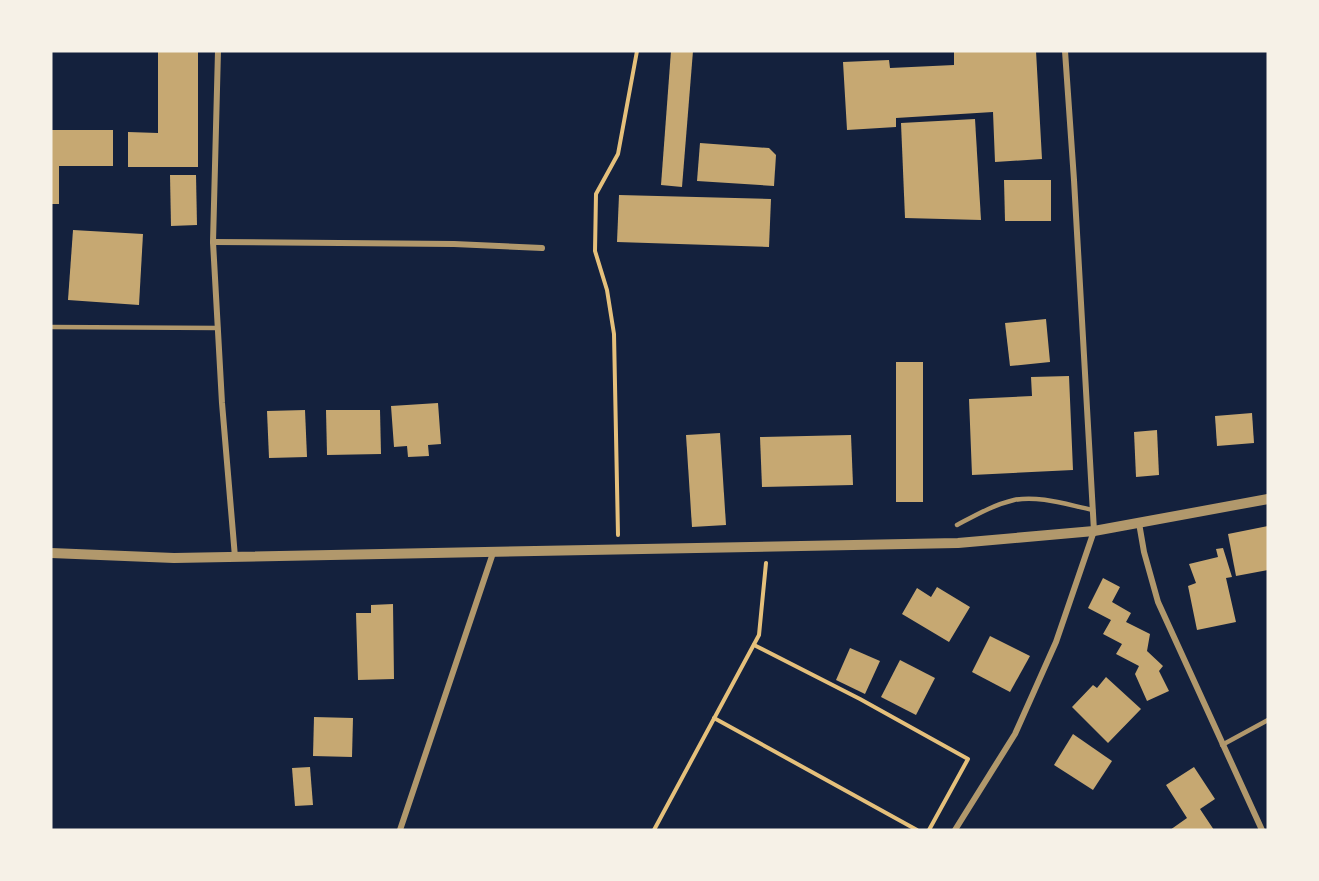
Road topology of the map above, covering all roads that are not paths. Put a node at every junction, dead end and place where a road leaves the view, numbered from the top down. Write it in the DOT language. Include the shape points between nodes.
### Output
graph roads {
  1 [pos="218,51"];
  2 [pos="1065,51"];
  3 [pos="213,242"];
  4 [pos="542,248"];
  5 [pos="51,327"];
  6 [pos="218,328"];
  7 [pos="1268,499"];
  8 [pos="1093,510"];
  9 [pos="1139,523"];
  10 [pos="957,525"];
  11 [pos="1094,531"];
  12 [pos="51,553"];
  13 [pos="493,553"];
  14 [pos="235,556"];
  15 [pos="1268,720"];
  16 [pos="1222,745"];
  17 [pos="400,830"];
  18 [pos="955,830"];
  19 [pos="1262,830"];
  1 -- 3 [label="street"];
  2 -- 8 [label="street"];
  3 -- 4 [label="street"];
  3 -- 6 [label="street"];
  5 -- 6 [label="lane"];
  6 -- 14 [label="street"];
  7 -- 9 [label="street"];
  8 -- 10 [label="lane" via="1046,500 1016,500"];
  8 -- 11 [label="street"];
  9 -- 11 [label="street"];
  9 -- 16 [label="street" via="1158,602"];
  11 -- 13 [label="street" via="957,543"];
  11 -- 18 [label="street" via="1056,642 1015,734"];
  12 -- 14 [label="street"];
  13 -- 14 [label="street"];
  13 -- 17 [label="street"];
  15 -- 16 [label="lane"];
  16 -- 19 [label="street"];
}
